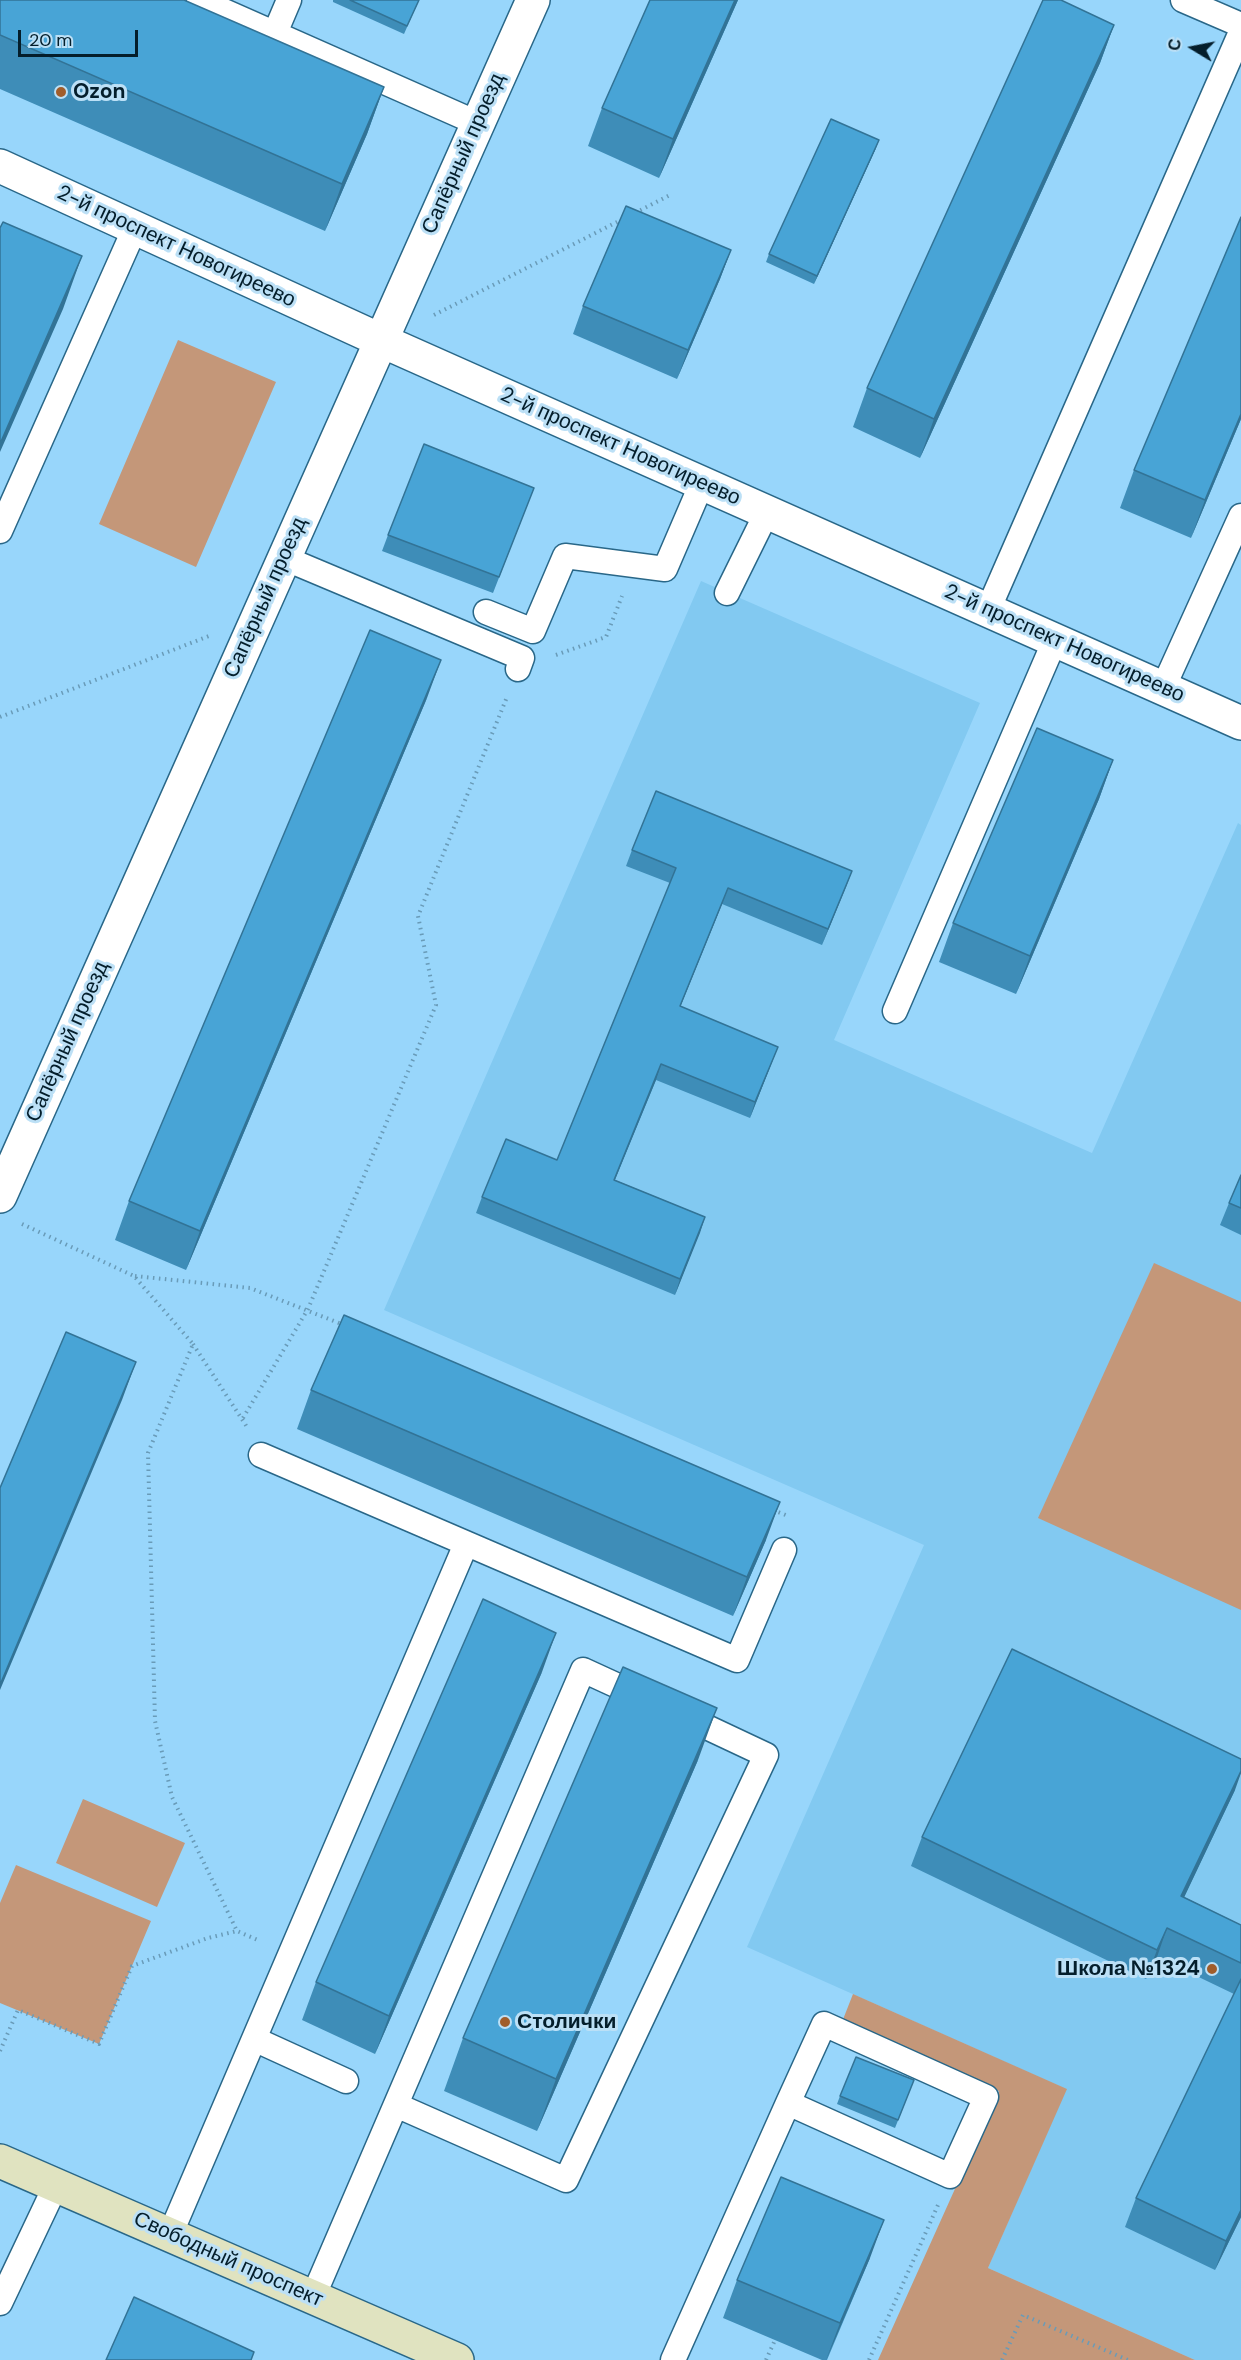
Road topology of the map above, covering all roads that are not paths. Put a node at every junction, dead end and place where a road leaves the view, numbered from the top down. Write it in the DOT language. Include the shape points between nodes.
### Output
graph roads {
  1 [pos="199,0"];
  2 [pos="289,0"];
  3 [pos="533,0"];
  4 [pos="1183,0"];
  5 [pos="1241,25"];
  6 [pos="1241,32"];
  7 [pos="275,33"];
  8 [pos="477,123"];
  9 [pos="0,166"];
  10 [pos="135,228"];
  11 [pos="380,340"];
  12 [pos="702,483"];
  13 [pos="766,512"];
  14 [pos="1241,516"];
  15 [pos="0,531"];
  16 [pos="284,558"];
  17 [pos="727,593"];
  18 [pos="988,610"];
  19 [pos="486,612"];
  20 [pos="1055,640"];
  21 [pos="518,669"];
  22 [pos="1164,688"];
  23 [pos="1241,723"];
  24 [pos="895,1011"];
  25 [pos="0,1196"];
  26 [pos="261,1455"];
  27 [pos="466,1544"];
  28 [pos="784,1550"];
  29 [pos="254,2039"];
  30 [pos="346,2080"];
  31 [pos="788,2103"];
  32 [pos="396,2105"];
  33 [pos="0,2161"];
  34 [pos="56,2185"];
  35 [pos="170,2235"];
  36 [pos="313,2297"];
  37 [pos="0,2303"];
  38 [pos="457,2360"];
  39 [pos="674,2360"];
  1 -- 7 [label="lane"];
  2 -- 7 [label="lane"];
  3 -- 8 [label="street, Сапёрный проезд"];
  4 -- 5 [label="lane"];
  6 -- 18 [label="lane"];
  7 -- 8 [label="lane"];
  8 -- 11 [label="street, Сапёрный проезд"];
  9 -- 10 [label="street, 2-й проспект Новогиреево"];
  10 -- 11 [label="street, 2-й проспект Новогиреево"];
  10 -- 15 [label="lane"];
  11 -- 12 [label="street, 2-й проспект Новогиреево"];
  11 -- 16 [label="street, Сапёрный проезд"];
  12 -- 13 [label="street, 2-й проспект Новогиреево"];
  12 -- 19 [label="lane" via="665,568 565,556 533,631"];
  13 -- 17 [label="lane"];
  13 -- 18 [label="street, 2-й проспект Новогиреево"];
  14 -- 22 [label="lane"];
  16 -- 21 [label="lane" via="522,658"];
  16 -- 25 [label="street, Сапёрный проезд"];
  18 -- 20 [label="street, 2-й проспект Новогиреево"];
  20 -- 22 [label="street, 2-й проспект Новогиреево"];
  20 -- 24 [label="lane"];
  22 -- 23 [label="street, 2-й проспект Новогиреево"];
  26 -- 27 [label="lane"];
  27 -- 28 [label="lane" via="737,1660"];
  27 -- 29 [label="lane"];
  29 -- 30 [label="lane"];
  29 -- 35 [label="lane"];
  31 -- 31 [label="lane" via="824,2024 986,2097 950,2176"];
  31 -- 39 [label="lane"];
  32 -- 32 [label="lane" via="583,1670 766,1755 566,2180"];
  32 -- 36 [label="lane"];
  33 -- 34 [label="main road, Свободный проспект"];
  34 -- 35 [label="main road, Свободный проспект"];
  34 -- 37 [label="lane"];
  35 -- 36 [label="main road, Свободный проспект"];
  36 -- 38 [label="main road, Свободный проспект"];
}
